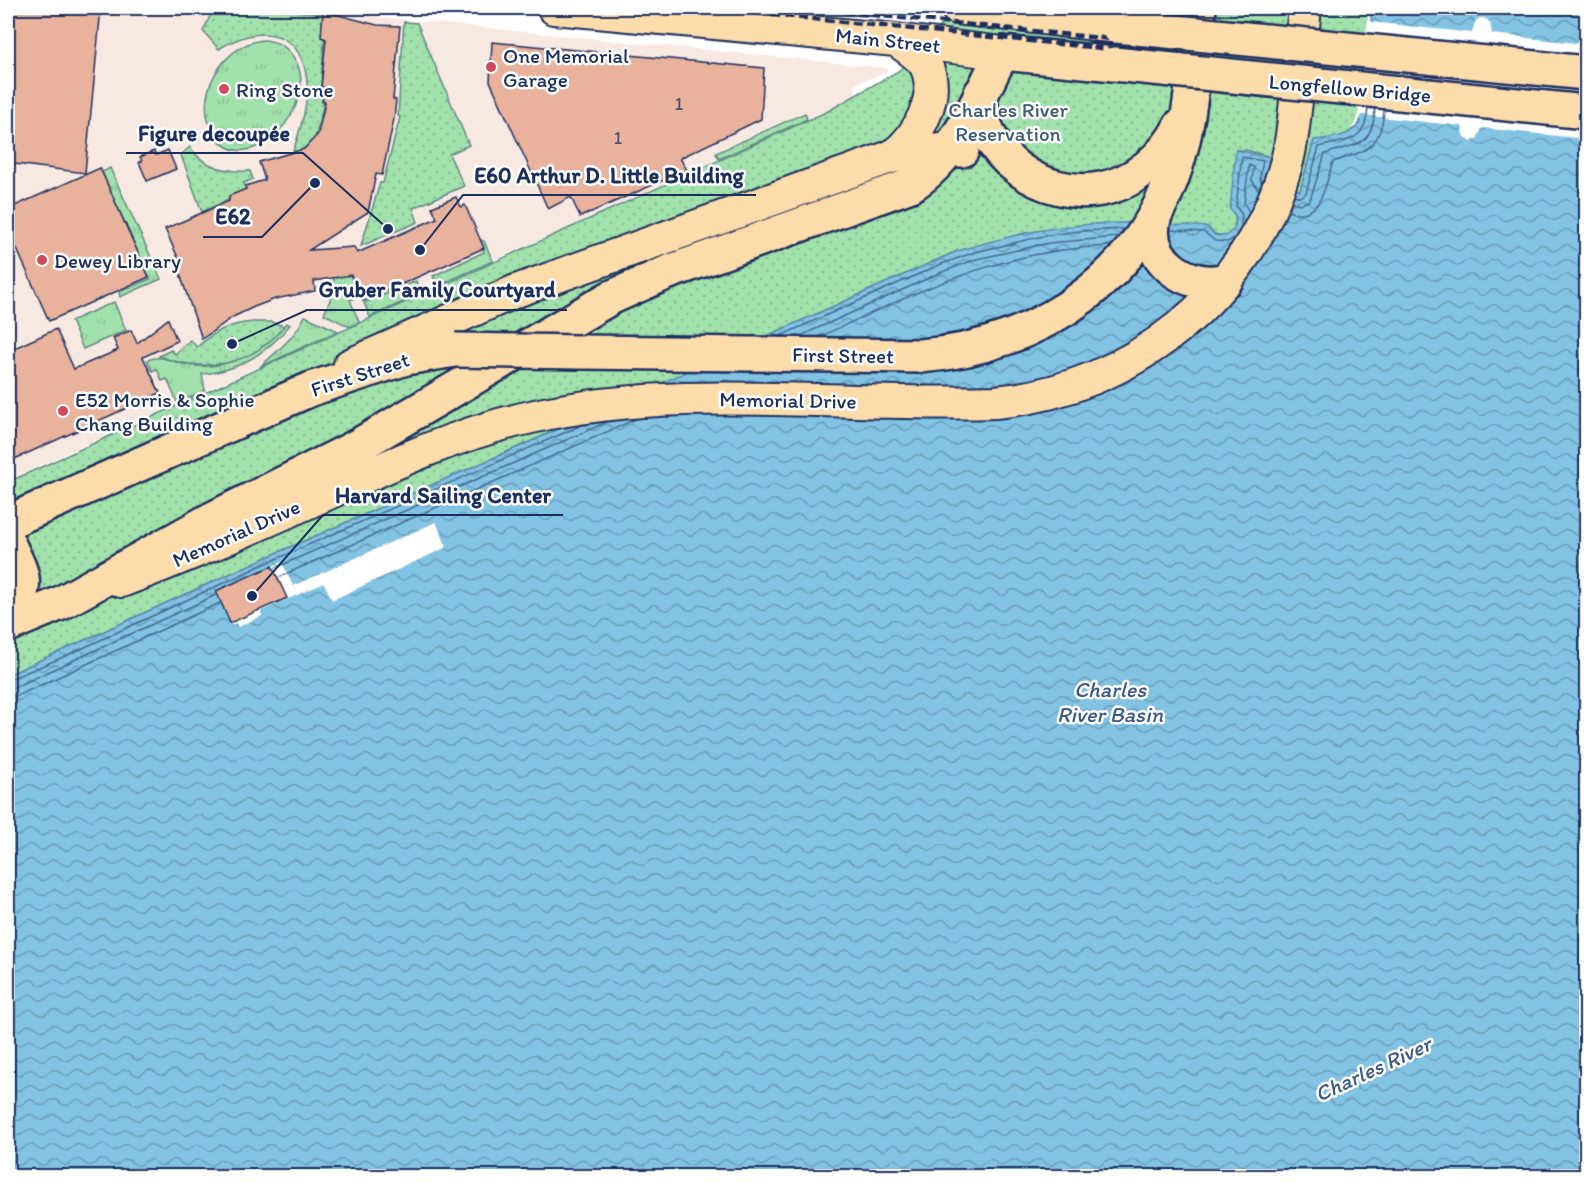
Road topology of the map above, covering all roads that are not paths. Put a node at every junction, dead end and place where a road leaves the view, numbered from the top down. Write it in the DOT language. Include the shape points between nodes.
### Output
graph roads {
  1 [pos="554,8"];
  2 [pos="1199,8"];
  3 [pos="1305,8"];
  4 [pos="984,9"];
  5 [pos="1098,19"];
  6 [pos="896,40"];
  7 [pos="1002,53"];
  8 [pos="1114,64"];
  9 [pos="1587,73"];
  10 [pos="981,93"];
  11 [pos="1189,104"];
  12 [pos="1587,112"];
  13 [pos="949,150"];
  14 [pos="893,156"];
  15 [pos="1005,158"];
  16 [pos="1155,215"];
  17 [pos="1226,280"];
  18 [pos="274,404"];
  19 [pos="8,522"];
  20 [pos="8,543"];
  21 [pos="61,603"];
  22 [pos="8,614"];
  23 [pos="8,625"];
  1 -- 6 [label="main road, Main Street"];
  2 -- 11 [label="highway, First Street"];
  3 -- 17 [label="main road, Memorial Drive" via="1292,138 1284,170 1272,205"];
  4 -- 5 [label="main road"];
  5 -- 9 [label="highway, Longfellow Bridge, bridge"];
  6 -- 7 [label="main road, Main Street"];
  6 -- 14 [label="main road" via="923,62 930,91 918,127"];
  7 -- 8 [label="highway, Main Street"];
  7 -- 10 [label="highway, Memorial Drive"];
  8 -- 12 [label="highway, Longfellow Bridge, bridge"];
  10 -- 13 [label="highway, Memorial Drive"];
  10 -- 15 [label="highway" via="985,126"];
  11 -- 15 [label="highway" via="1178,131 1162,153 1136,175 1107,188 1074,190 1049,185 1028,176"];
  11 -- 16 [label="highway, First Street" via="1179,158"];
  13 -- 14 [label="highway"];
  13 -- 15 [label="highway" via="982,151"];
  13 -- 21 [label="highway, Memorial Drive" via="923,177 898,190 683,267 610,298 354,448 202,524"];
  14 -- 18 [label="main road" via="497,298"];
  16 -- 17 [label="highway" via="1156,245 1169,267 1194,280"];
  16 -- 18 [label="highway, First Street, bridge" via="1131,252 1086,294 1046,321 1004,340 971,349 920,356 454,351 383,364"];
  17 -- 21 [label="main road, Memorial Drive" via="1190,319 1146,351 1099,377 1064,389 977,403 658,400 530,417 459,438 209,547"];
  18 -- 19 [label="highway"];
  20 -- 22 [label="highway" via="23,583 18,601"];
  21 -- 23 [label="highway, Memorial Drive"];
}
